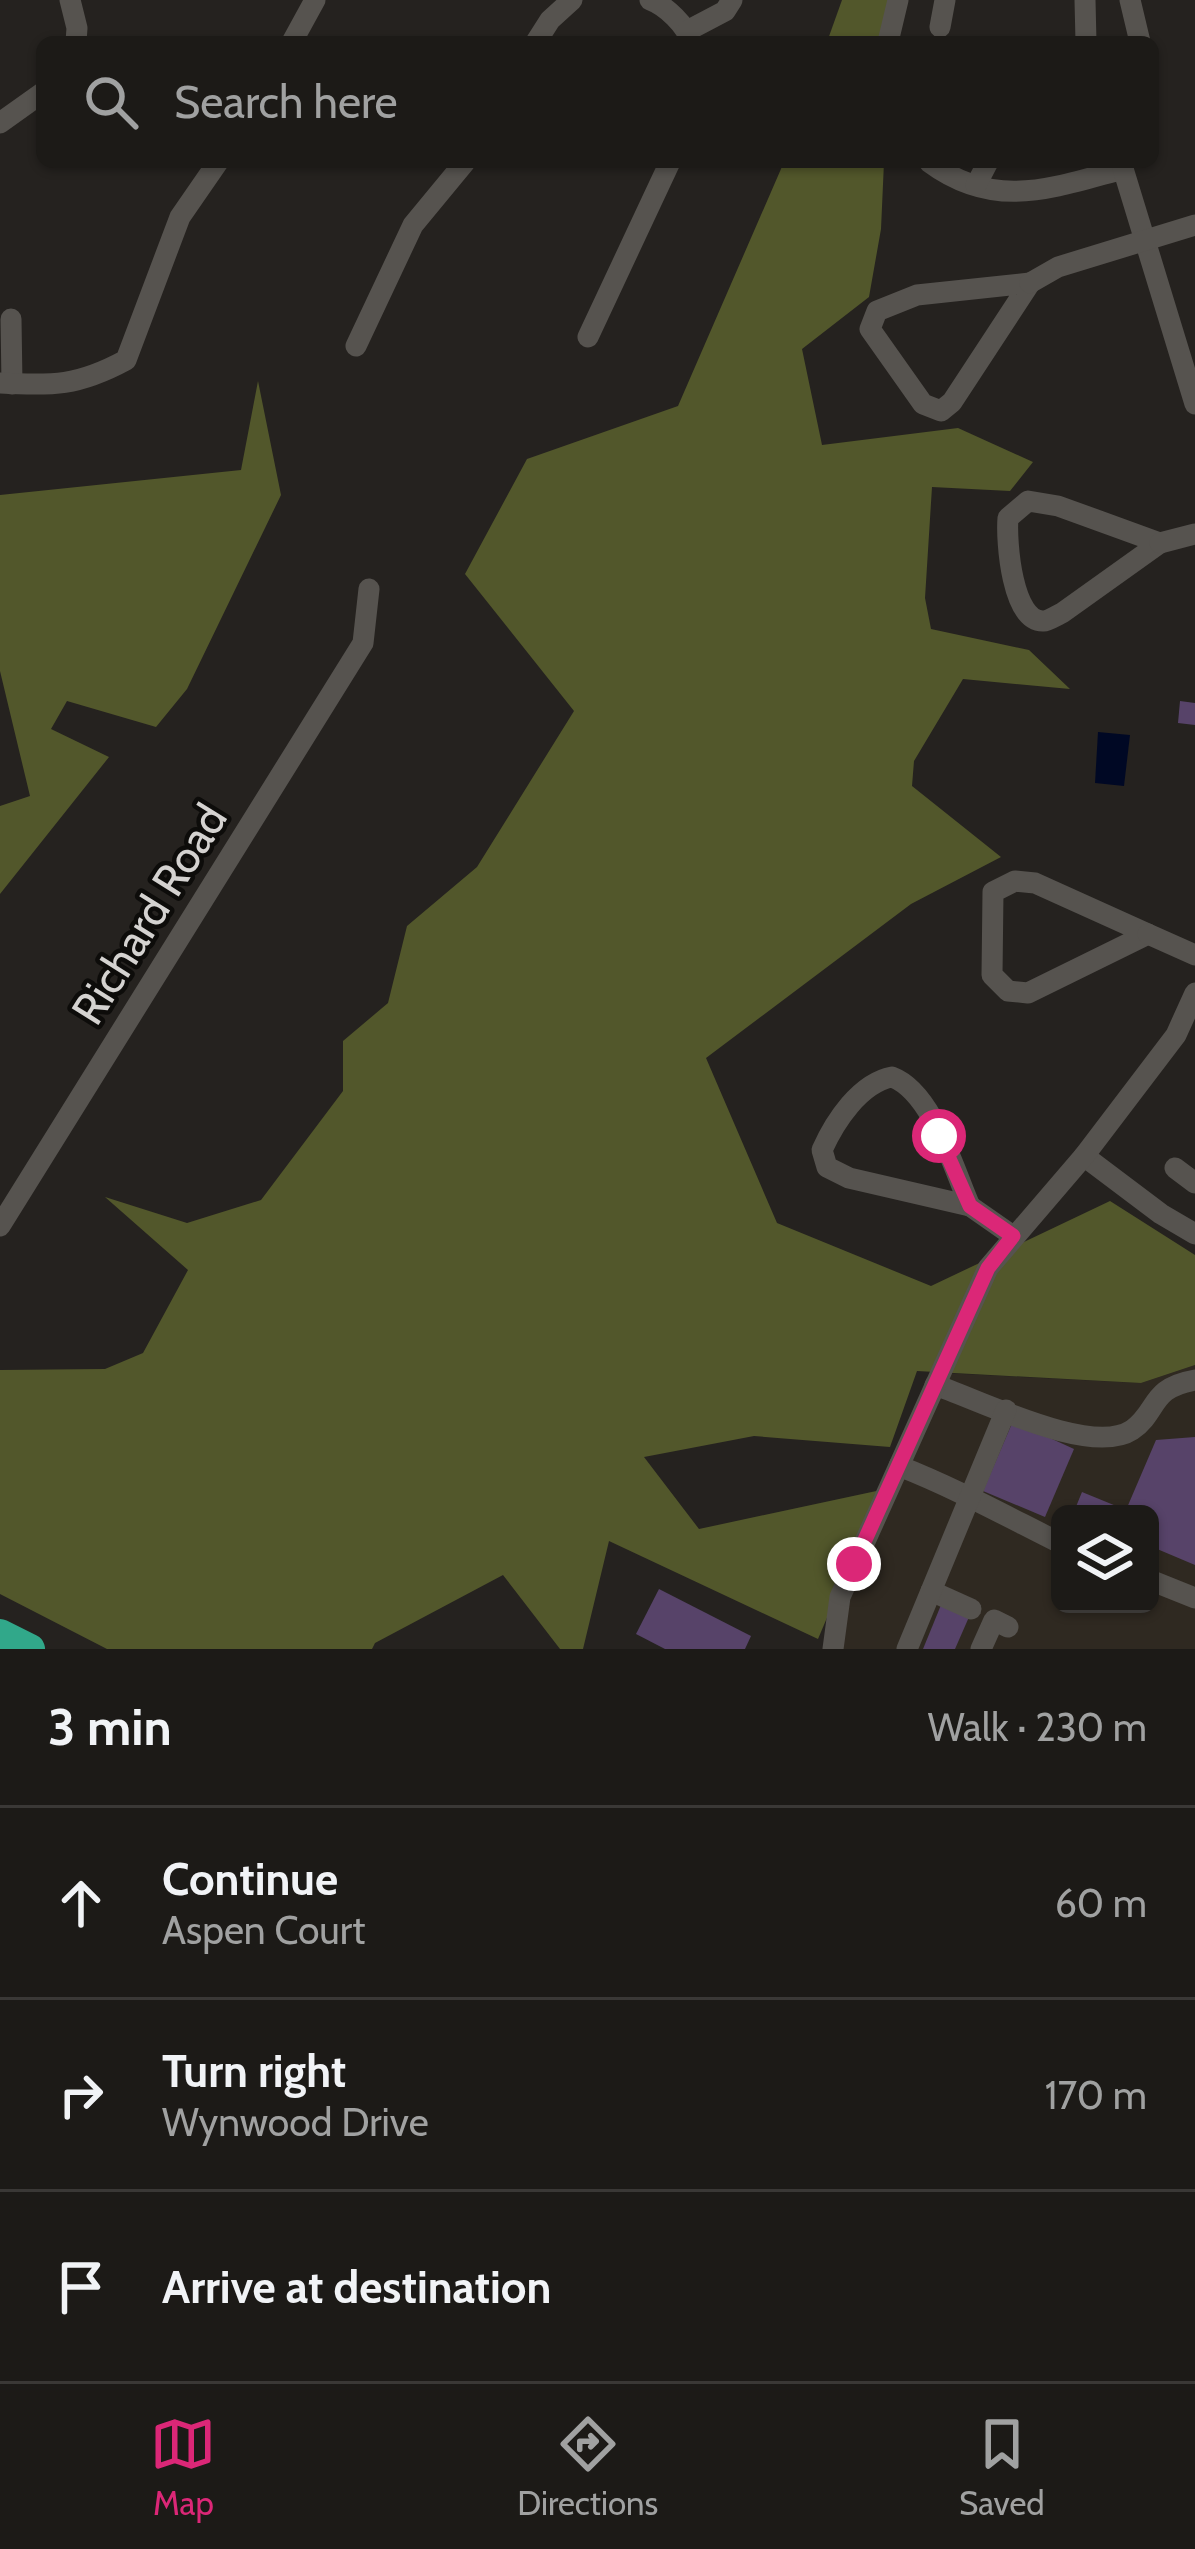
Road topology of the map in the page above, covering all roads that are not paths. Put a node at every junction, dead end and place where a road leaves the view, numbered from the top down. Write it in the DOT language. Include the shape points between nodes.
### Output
graph roads {
  1 [pos="70,0"];
  2 [pos="315,0"];
  3 [pos="572,0"];
  4 [pos="650,0"];
  5 [pos="732,0"];
  6 [pos="898,0"];
  7 [pos="945,0"];
  8 [pos="1085,0"];
  9 [pos="1130,0"];
  10 [pos="940,27"];
  11 [pos="76,36"];
  12 [pos="295,36"];
  13 [pos="540,36"];
  14 [pos="689,36"];
  15 [pos="889,36"];
  16 [pos="1086,36"];
  17 [pos="1139,36"];
  18 [pos="36,97"];
  19 [pos="0,123"];
  20 [pos="214,168"];
  21 [pos="460,168"];
  22 [pos="667,168"];
  23 [pos="938,168"];
  24 [pos="985,168"];
  25 [pos="1113,168"];
  26 [pos="1123,168"];
  27 [pos="976,185"];
  28 [pos="1195,224"];
  29 [pos="1145,239"];
  30 [pos="1030,283"];
  31 [pos="11,319"];
  32 [pos="588,337"];
  33 [pos="356,346"];
  34 [pos="6,384"];
  35 [pos="1195,404"];
  36 [pos="1195,534"];
  37 [pos="1160,543"];
  38 [pos="369,589"];
  39 [pos="1148,934"];
  40 [pos="1195,955"];
  41 [pos="1195,993"];
  42 [pos="1084,1156"];
  43 [pos="1175,1168"];
  44 [pos="1195,1183"];
  45 [pos="970,1206"];
  46 [pos="0,1226"];
  47 [pos="1195,1234"];
  48 [pos="1013,1236"];
  49 [pos="1195,1380"];
  50 [pos="935,1385"];
  51 [pos="1006,1410"];
  52 [pos="899,1466"];
  53 [pos="970,1494"];
  54 [pos="1051,1538"];
  55 [pos="1159,1584"];
  56 [pos="931,1592"];
  57 [pos="1195,1598"];
  58 [pos="971,1609"];
  59 [pos="1001,1623"];
  60 [pos="0,1634"];
  61 [pos="30,1649"];
  62 [pos="832,1649"];
  63 [pos="908,1649"];
  64 [pos="981,1649"];
  1 -- 11 [label="street"];
  2 -- 12 [label="street"];
  3 -- 13 [label="street"];
  4 -- 14 [label="street"];
  5 -- 14 [label="street"];
  6 -- 15 [label="street"];
  7 -- 10 [label="street"];
  8 -- 16 [label="street"];
  9 -- 17 [label="street"];
  18 -- 19 [label="street"];
  20 -- 34 [label="street" via="180,217 126,360 58,386"];
  21 -- 33 [label="street" via="413,225"];
  22 -- 32 [label="street"];
  23 -- 27 [label="street"];
  24 -- 27 [label="street"];
  25 -- 27 [label="street" via="1040,191"];
  26 -- 29 [label="street"];
  28 -- 29 [label="street"];
  29 -- 30 [label="street"];
  29 -- 35 [label="street"];
  30 -- 30 [label="street" via="916,295 877,310 870,329 923,404 941,411"];
  31 -- 34 [label="street"];
  36 -- 37 [label="street"];
  37 -- 37 [label="street" via="1042,501 1028,501 1008,518 1021,605 1038,620 1062,613"];
  38 -- 46 [label="street, Richard Road" via="363,643"];
  39 -- 39 [label="street" via="1015,881 994,892 992,975 1008,991 1028,993"];
  39 -- 40 [label="street"];
  41 -- 42 [label="street" via="1176,1035"];
  42 -- 47 [label="street"];
  42 -- 48 [label="street"];
  43 -- 44 [label="street"];
  45 -- 45 [label="street" via="924,1102 908,1083 873,1080 832,1128 822,1150 827,1167"];
  45 -- 48 [label="street"];
  48 -- 50 [label="street" via="988,1268"];
  49 -- 51 [label="street" via="1171,1387 1134,1428 1108,1438 1070,1436"];
  50 -- 51 [label="street"];
  50 -- 52 [label="street"];
  51 -- 53 [label="street"];
  52 -- 53 [label="street"];
  52 -- 62 [label="street" via="840,1598"];
  53 -- 54 [label="street"];
  53 -- 56 [label="street"];
  55 -- 57 [label="street"];
  56 -- 58 [label="street"];
  56 -- 63 [label="street"];
  59 -- 64 [label="street"];
  60 -- 61 [label="highway"];
}
